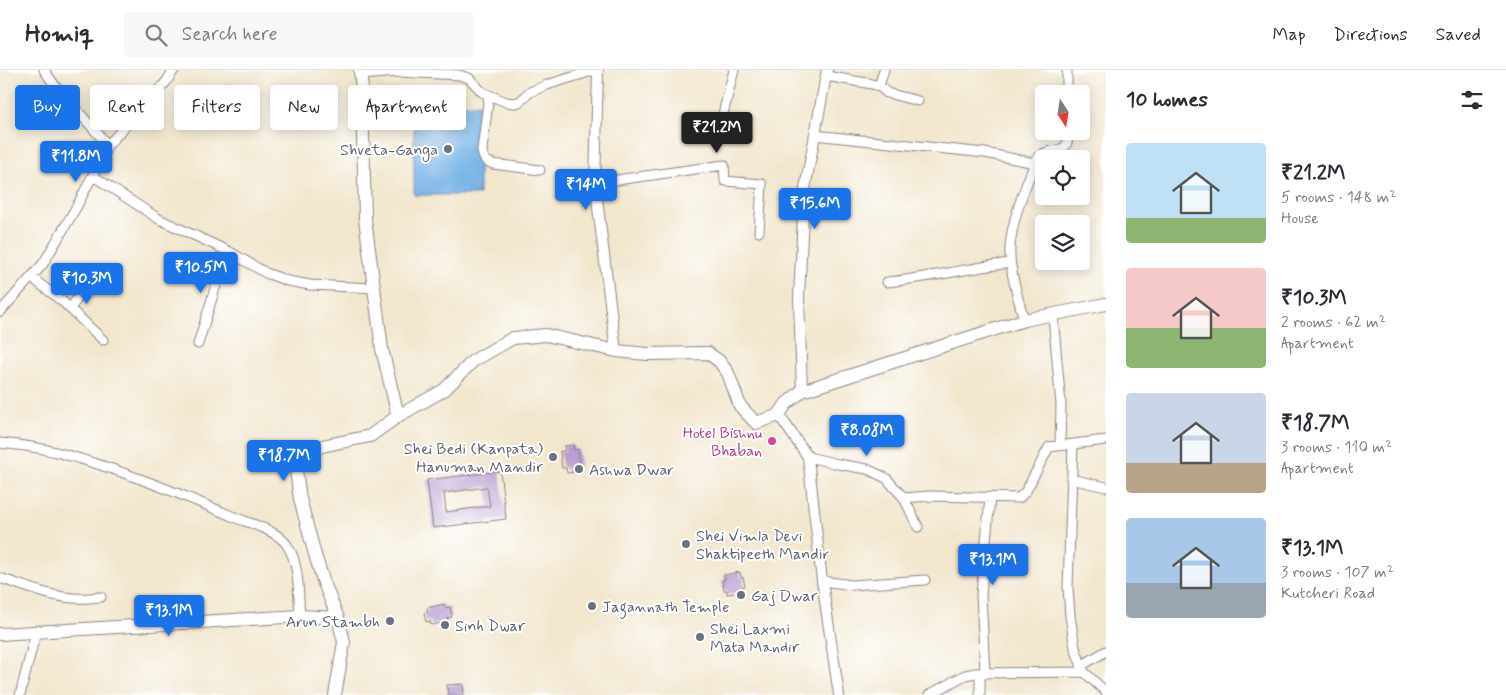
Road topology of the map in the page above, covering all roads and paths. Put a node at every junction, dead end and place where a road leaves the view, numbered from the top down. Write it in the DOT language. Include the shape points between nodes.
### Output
graph roads {
  1 [pos="44,70"];
  2 [pos="174,70"];
  3 [pos="596,70"];
  4 [pos="734,70"];
  5 [pos="884,70"];
  6 [pos="1067,70"];
  7 [pos="360,73"];
  8 [pos="827,73"];
  9 [pos="1067,85"];
  10 [pos="878,86"];
  11 [pos="489,95"];
  12 [pos="918,101"];
  13 [pos="718,134"];
  14 [pos="814,135"];
  15 [pos="1068,140"];
  16 [pos="108,145"];
  17 [pos="1055,150"];
  18 [pos="1035,163"];
  19 [pos="540,170"];
  20 [pos="93,176"];
  21 [pos="595,183"];
  22 [pos="759,232"];
  23 [pos="230,252"];
  24 [pos="1010,263"];
  25 [pos="31,277"];
  26 [pos="887,282"];
  27 [pos="85,287"];
  28 [pos="374,288"];
  29 [pos="1106,304"];
  30 [pos="70,309"];
  31 [pos="0,312"];
  32 [pos="1053,316"];
  33 [pos="1024,320"];
  34 [pos="103,340"];
  35 [pos="198,344"];
  36 [pos="616,351"];
  37 [pos="802,391"];
  38 [pos="779,415"];
  39 [pos="398,416"];
  40 [pos="1106,440"];
  41 [pos="0,443"];
  42 [pos="1060,444"];
  43 [pos="1073,444"];
  44 [pos="808,457"];
  45 [pos="1072,479"];
  46 [pos="1106,487"];
  47 [pos="904,498"];
  48 [pos="990,498"];
  49 [pos="918,527"];
  50 [pos="0,578"];
  51 [pos="925,580"];
  52 [pos="822,581"];
  53 [pos="101,597"];
  54 [pos="300,616"];
  55 [pos="338,618"];
  56 [pos="36,632"];
  57 [pos="0,634"];
  58 [pos="1106,651"];
  59 [pos="1083,669"];
  60 [pos="983,674"];
  61 [pos="1106,692"];
  62 [pos="20,695"];
  63 [pos="335,695"];
  64 [pos="839,695"];
  65 [pos="929,695"];
  66 [pos="980,695"];
  1 -- 16 [label="street"];
  2 -- 16 [label="street"];
  3 -- 11 [label="street" via="530,92 519,102 506,102"];
  3 -- 21 [label="street"];
  4 -- 13 [label="street"];
  5 -- 10 [label="street"];
  6 -- 9 [label="street"];
  7 -- 11 [label="street" via="459,76 469,78"];
  7 -- 28 [label="main road" via="365,219"];
  8 -- 10 [label="street"];
  8 -- 14 [label="street"];
  10 -- 12 [label="street" via="887,93"];
  11 -- 19 [label="street" via="483,158 493,164"];
  14 -- 18 [label="street" via="985,153"];
  14 -- 37 [label="street" via="804,194 799,298"];
  15 -- 17 [label="street" via="1065,147"];
  16 -- 20 [label="street"];
  18 -- 24 [label="street" via="1016,215"];
  20 -- 23 [label="street" via="159,218"];
  20 -- 25 [label="street" via="43,264"];
  21 -- 22 [label="street" via="724,165 725,181 762,184"];
  21 -- 36 [label="street"];
  23 -- 28 [label="street" via="266,273 288,281"];
  23 -- 35 [label="street"];
  24 -- 26 [label="street"];
  24 -- 33 [label="street"];
  25 -- 30 [label="street"];
  25 -- 31 [label="street"];
  27 -- 30 [label="street"];
  28 -- 39 [label="main road" via="382,349"];
  29 -- 32 [label="main road"];
  30 -- 34 [label="street"];
  32 -- 33 [label="main road"];
  32 -- 42 [label="street" via="1061,405"];
  33 -- 37 [label="main road"];
  36 -- 38 [label="main road" via="708,353 728,373 740,406 756,423"];
  36 -- 39 [label="main road" via="546,335 513,338 473,361 444,390"];
  37 -- 38 [label="main road" via="786,404"];
  38 -- 44 [label="street"];
  39 -- 55 [label="main road" via="370,436 322,446 301,456 296,470 315,555"];
  40 -- 43 [label="street"];
  41 -- 54 [label="street" via="55,452 123,472 275,534 291,552"];
  42 -- 43 [label="street"];
  42 -- 48 [label="street" via="1045,451 1023,495 1014,499"];
  43 -- 45 [label="street"];
  44 -- 47 [label="street" via="867,469 886,478"];
  44 -- 52 [label="street"];
  45 -- 46 [label="street"];
  45 -- 59 [label="street" via="1068,587 1075,648"];
  47 -- 48 [label="street"];
  47 -- 49 [label="street"];
  48 -- 60 [label="street" via="981,595"];
  50 -- 53 [label="street" via="60,596"];
  51 -- 52 [label="street" via="852,585"];
  52 -- 64 [label="street"];
  54 -- 55 [label="main road"];
  54 -- 56 [label="main road"];
  55 -- 63 [label="main road" via="344,642"];
  56 -- 57 [label="main road"];
  56 -- 62 [label="street"];
  58 -- 59 [label="street"];
  59 -- 60 [label="street"];
  59 -- 61 [label="street"];
  60 -- 65 [label="street" via="965,675"];
  60 -- 66 [label="street"];
}
